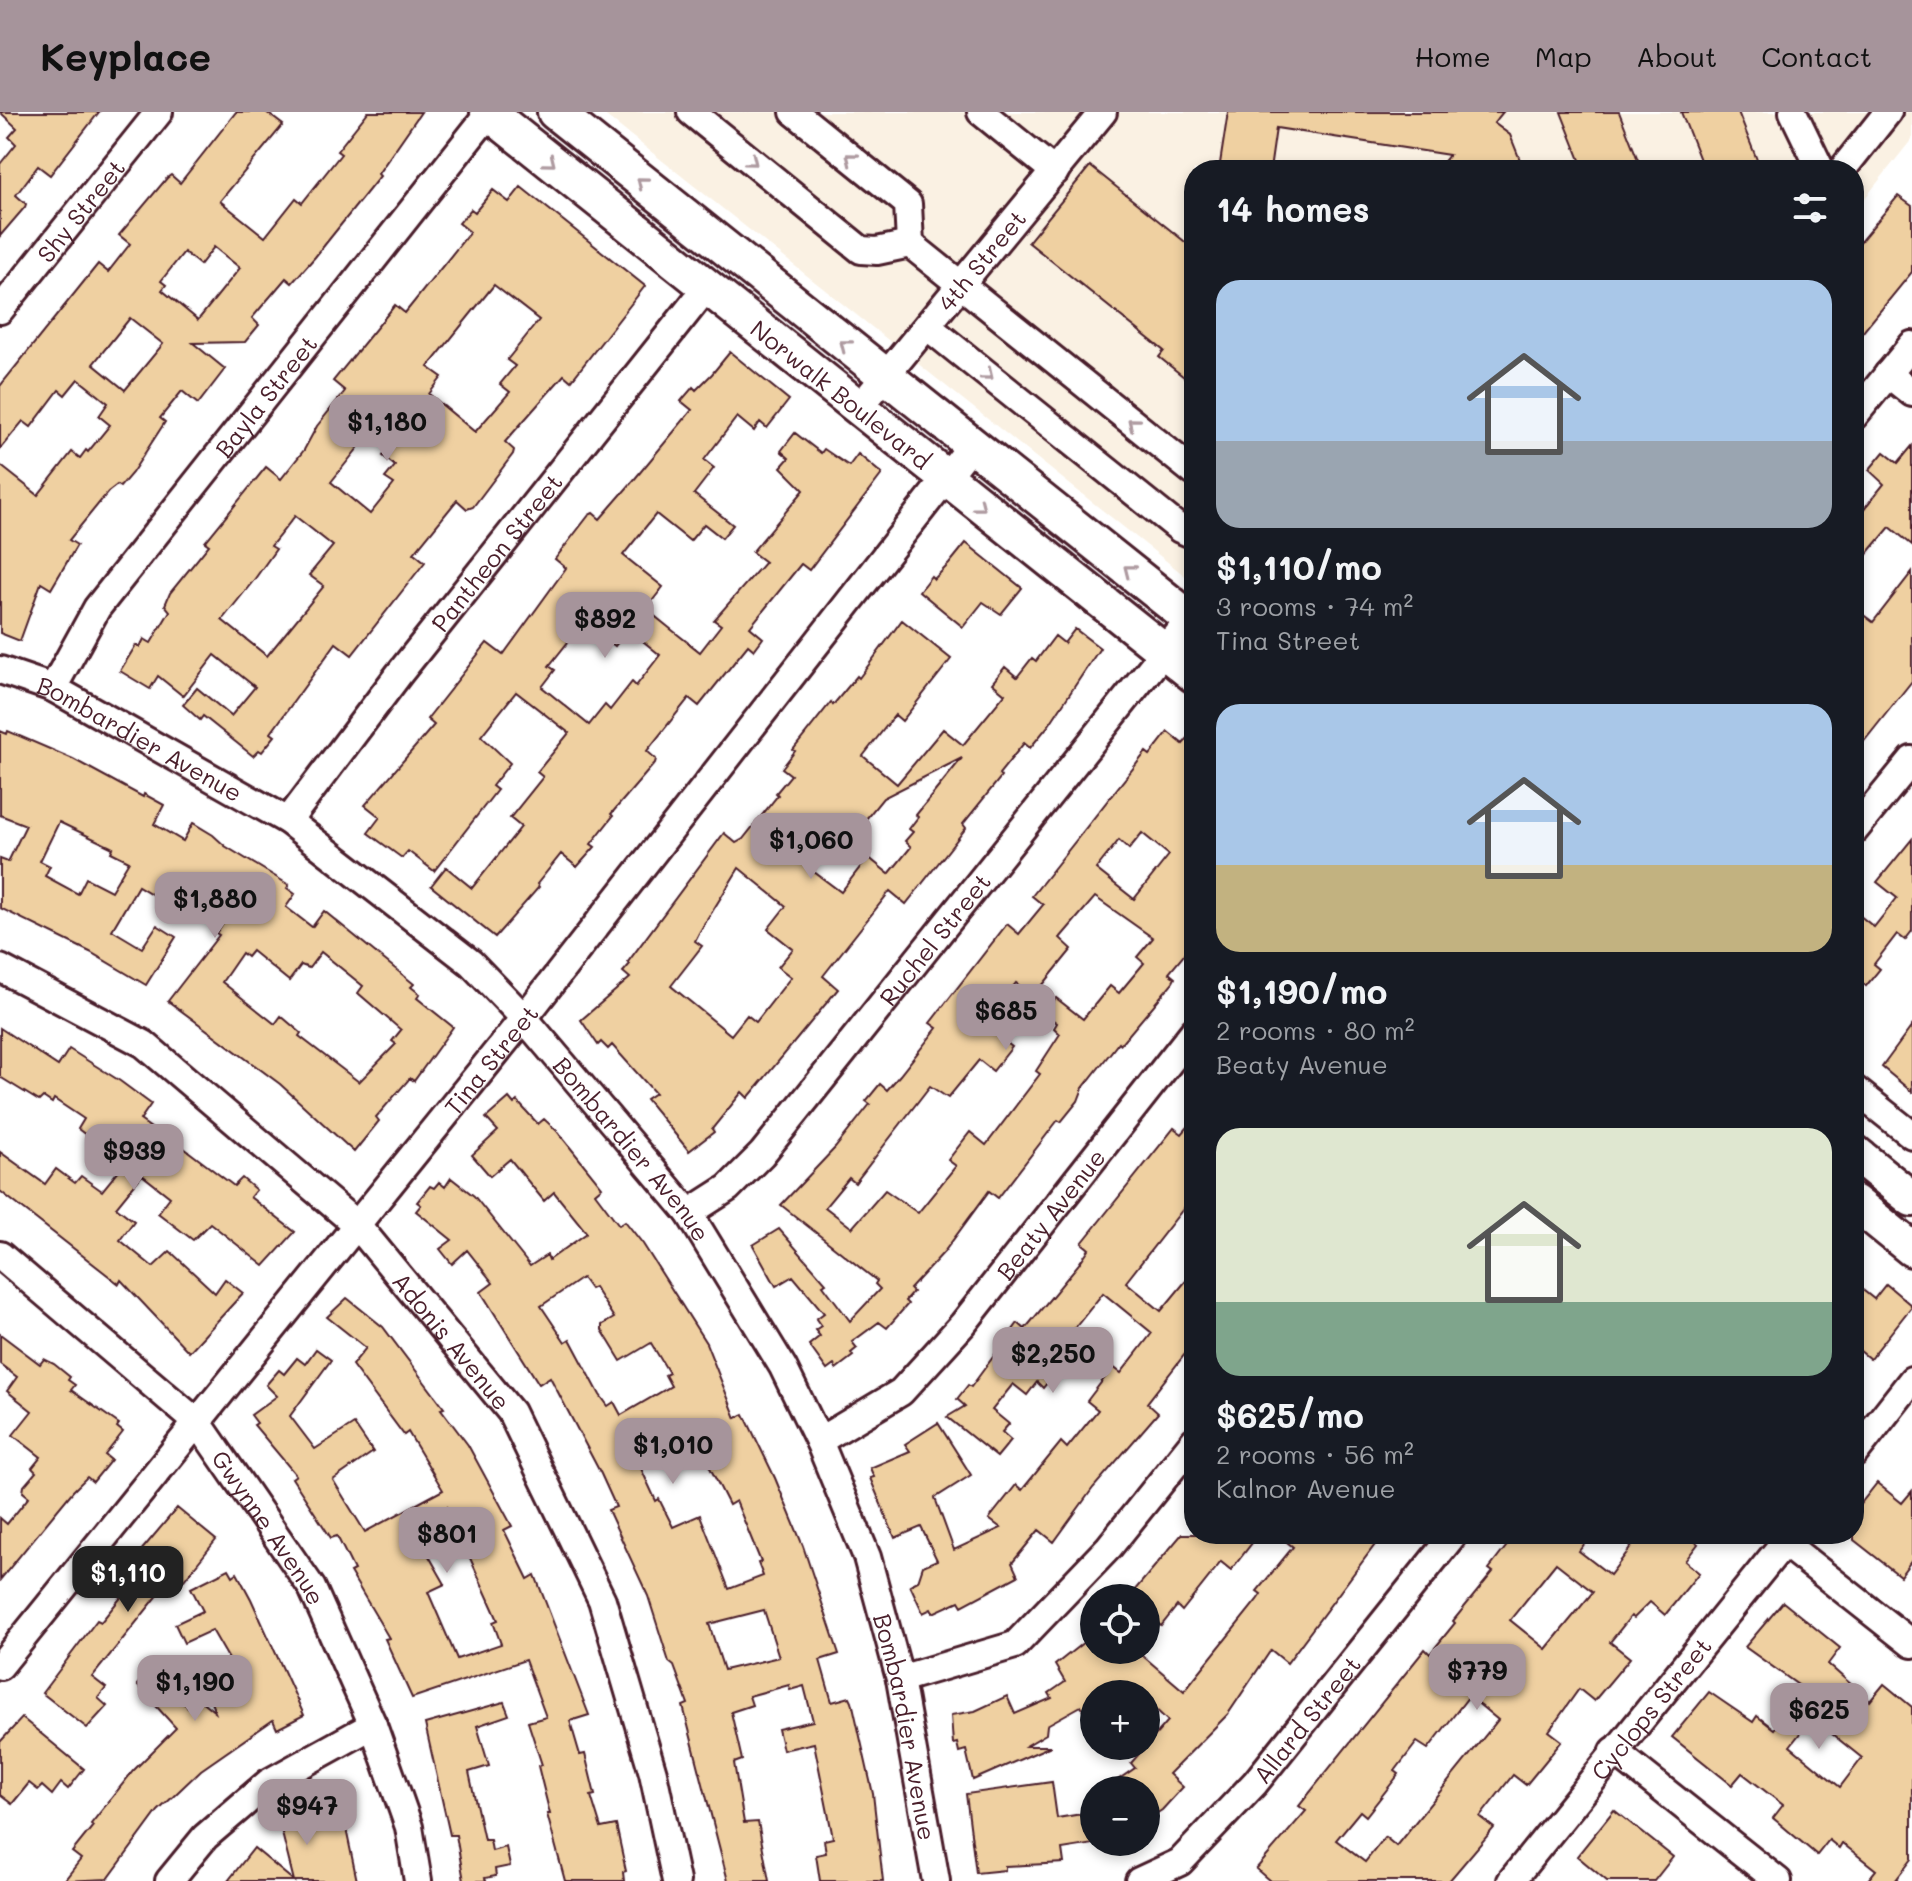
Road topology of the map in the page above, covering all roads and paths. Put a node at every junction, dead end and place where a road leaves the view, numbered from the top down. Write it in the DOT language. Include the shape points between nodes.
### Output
graph roads {
  1 [pos="159,112"];
  2 [pos="489,112"];
  3 [pos="555,112"];
  4 [pos="691,112"];
  5 [pos="794,112"];
  6 [pos="981,112"];
  7 [pos="1103,112"];
  8 [pos="1793,112"];
  9 [pos="1888,112"];
  10 [pos="1816,160"];
  11 [pos="1850,160"];
  12 [pos="1055,172"];
  13 [pos="910,244"];
  14 [pos="961,285"];
  15 [pos="707,287"];
  16 [pos="0,310"];
  17 [pos="927,326"];
  18 [pos="1912,345"];
  19 [pos="1888,374"];
  20 [pos="885,376"];
  21 [pos="1912,393"];
  22 [pos="1864,404"];
  23 [pos="859,408"];
  24 [pos="971,446"];
  25 [pos="1184,464"];
  26 [pos="946,479"];
  27 [pos="1184,531"];
  28 [pos="1184,611"];
  29 [pos="1184,629"];
  30 [pos="1165,652"];
  31 [pos="1184,667"];
  32 [pos="0,670"];
  33 [pos="53,688"];
  34 [pos="1912,760"];
  35 [pos="1864,819"];
  36 [pos="288,821"];
  37 [pos="0,968"];
  38 [pos="524,1018"];
  39 [pos="1184,1044"];
  40 [pos="1864,1097"];
  41 [pos="1912,1135"];
  42 [pos="1864,1160"];
  43 [pos="1912,1199"];
  44 [pos="1864,1210"];
  45 [pos="689,1213"];
  46 [pos="358,1226"];
  47 [pos="1912,1249"];
  48 [pos="0,1255"];
  49 [pos="1912,1380"];
  50 [pos="199,1424"];
  51 [pos="819,1441"];
  52 [pos="1864,1441"];
  53 [pos="1184,1453"];
  54 [pos="1446,1544"];
  55 [pos="1782,1544"];
  56 [pos="1794,1544"];
  57 [pos="1912,1644"];
  58 [pos="0,1666"];
  59 [pos="900,1679"];
  60 [pos="373,1725"];
  61 [pos="1614,1751"];
  62 [pos="169,1881"];
  63 [pos="418,1881"];
  64 [pos="676,1881"];
  65 [pos="936,1881"];
  66 [pos="1139,1881"];
  67 [pos="1511,1881"];
  68 [pos="1778,1881"];
  1 -- 16 [label="street, Shy Street"];
  2 -- 15 [label="main road, Norwalk Boulevard, one-way"];
  2 -- 33 [label="street, Bayla Street" via="97,608"];
  20 -- 3 [label="main road, Norwalk Boulevard, one-way"];
  4 -- 13 [label="street, one-way" via="861,250"];
  13 -- 5 [label="street, one-way" via="908,204"];
  6 -- 12 [label="street"];
  7 -- 12 [label="street, 4th Street"];
  8 -- 10 [label="street"];
  9 -- 11 [label="street"];
  12 -- 14 [label="street, 4th Street"];
  13 -- 14 [label="street"];
  14 -- 17 [label="street, 4th Street"];
  25 -- 14 [label="street, one-way"];
  15 -- 23 [label="main road, Norwalk Boulevard"];
  15 -- 36 [label="street, Pantheon Street"];
  17 -- 20 [label="street, 4th Street"];
  17 -- 27 [label="street, one-way"];
  18 -- 19 [label="street"];
  19 -- 21 [label="street"];
  19 -- 22 [label="street"];
  20 -- 23 [label="street, 4th Street"];
  20 -- 24 [label="main road, Norwalk Boulevard"];
  23 -- 26 [label="main road, Norwalk Boulevard"];
  24 -- 26 [label="street, Tina Street"];
  28 -- 24 [label="main road, Norwalk Boulevard, one-way"];
  26 -- 30 [label="main road, Norwalk Boulevard, one-way"];
  26 -- 38 [label="street, Tina Street"];
  29 -- 30 [label="street, Ruchel Street"];
  30 -- 31 [label="main road, Norwalk Boulevard"];
  30 -- 45 [label="street, Ruchel Street" via="762,1154 728,1188"];
  32 -- 33 [label="street, Bombardier Avenue"];
  33 -- 36 [label="street, Bombardier Avenue"];
  34 -- 35 [label="street"];
  36 -- 38 [label="street, Bombardier Avenue" via="471,963"];
  37 -- 46 [label="street, Adonis Avenue" via="144,1044"];
  38 -- 45 [label="street, Bombardier Avenue"];
  38 -- 46 [label="street, Tina Street"];
  39 -- 51 [label="street, Beaty Avenue" via="963,1324 901,1392"];
  40 -- 41 [label="street"];
  42 -- 43 [label="main road"];
  44 -- 47 [label="main road"];
  45 -- 51 [label="street, Bombardier Avenue" via="783,1367"];
  46 -- 50 [label="street, Tina Street"];
  46 -- 64 [label="street, Adonis Avenue" via="511,1412 602,1600 653,1773"];
  48 -- 50 [label="street, Gwynne Avenue"];
  49 -- 52 [label="street"];
  50 -- 58 [label="street, Tina Street"];
  50 -- 60 [label="street, Gwynne Avenue" via="312,1588"];
  51 -- 59 [label="street, Bombardier Avenue" via="867,1557"];
  53 -- 59 [label="street" via="1109,1547 1015,1645"];
  54 -- 66 [label="street, Allard Street" via="1255,1783 1180,1862"];
  55 -- 61 [label="street, Cyclops Street"];
  56 -- 57 [label="street"];
  59 -- 65 [label="street, Bombardier Avenue"];
  60 -- 62 [label="street" via="268,1783 205,1837"];
  60 -- 63 [label="street, Gwynne Avenue" via="409,1827"];
  61 -- 67 [label="street, Cyclops Street"];
  61 -- 68 [label="street"];
}
